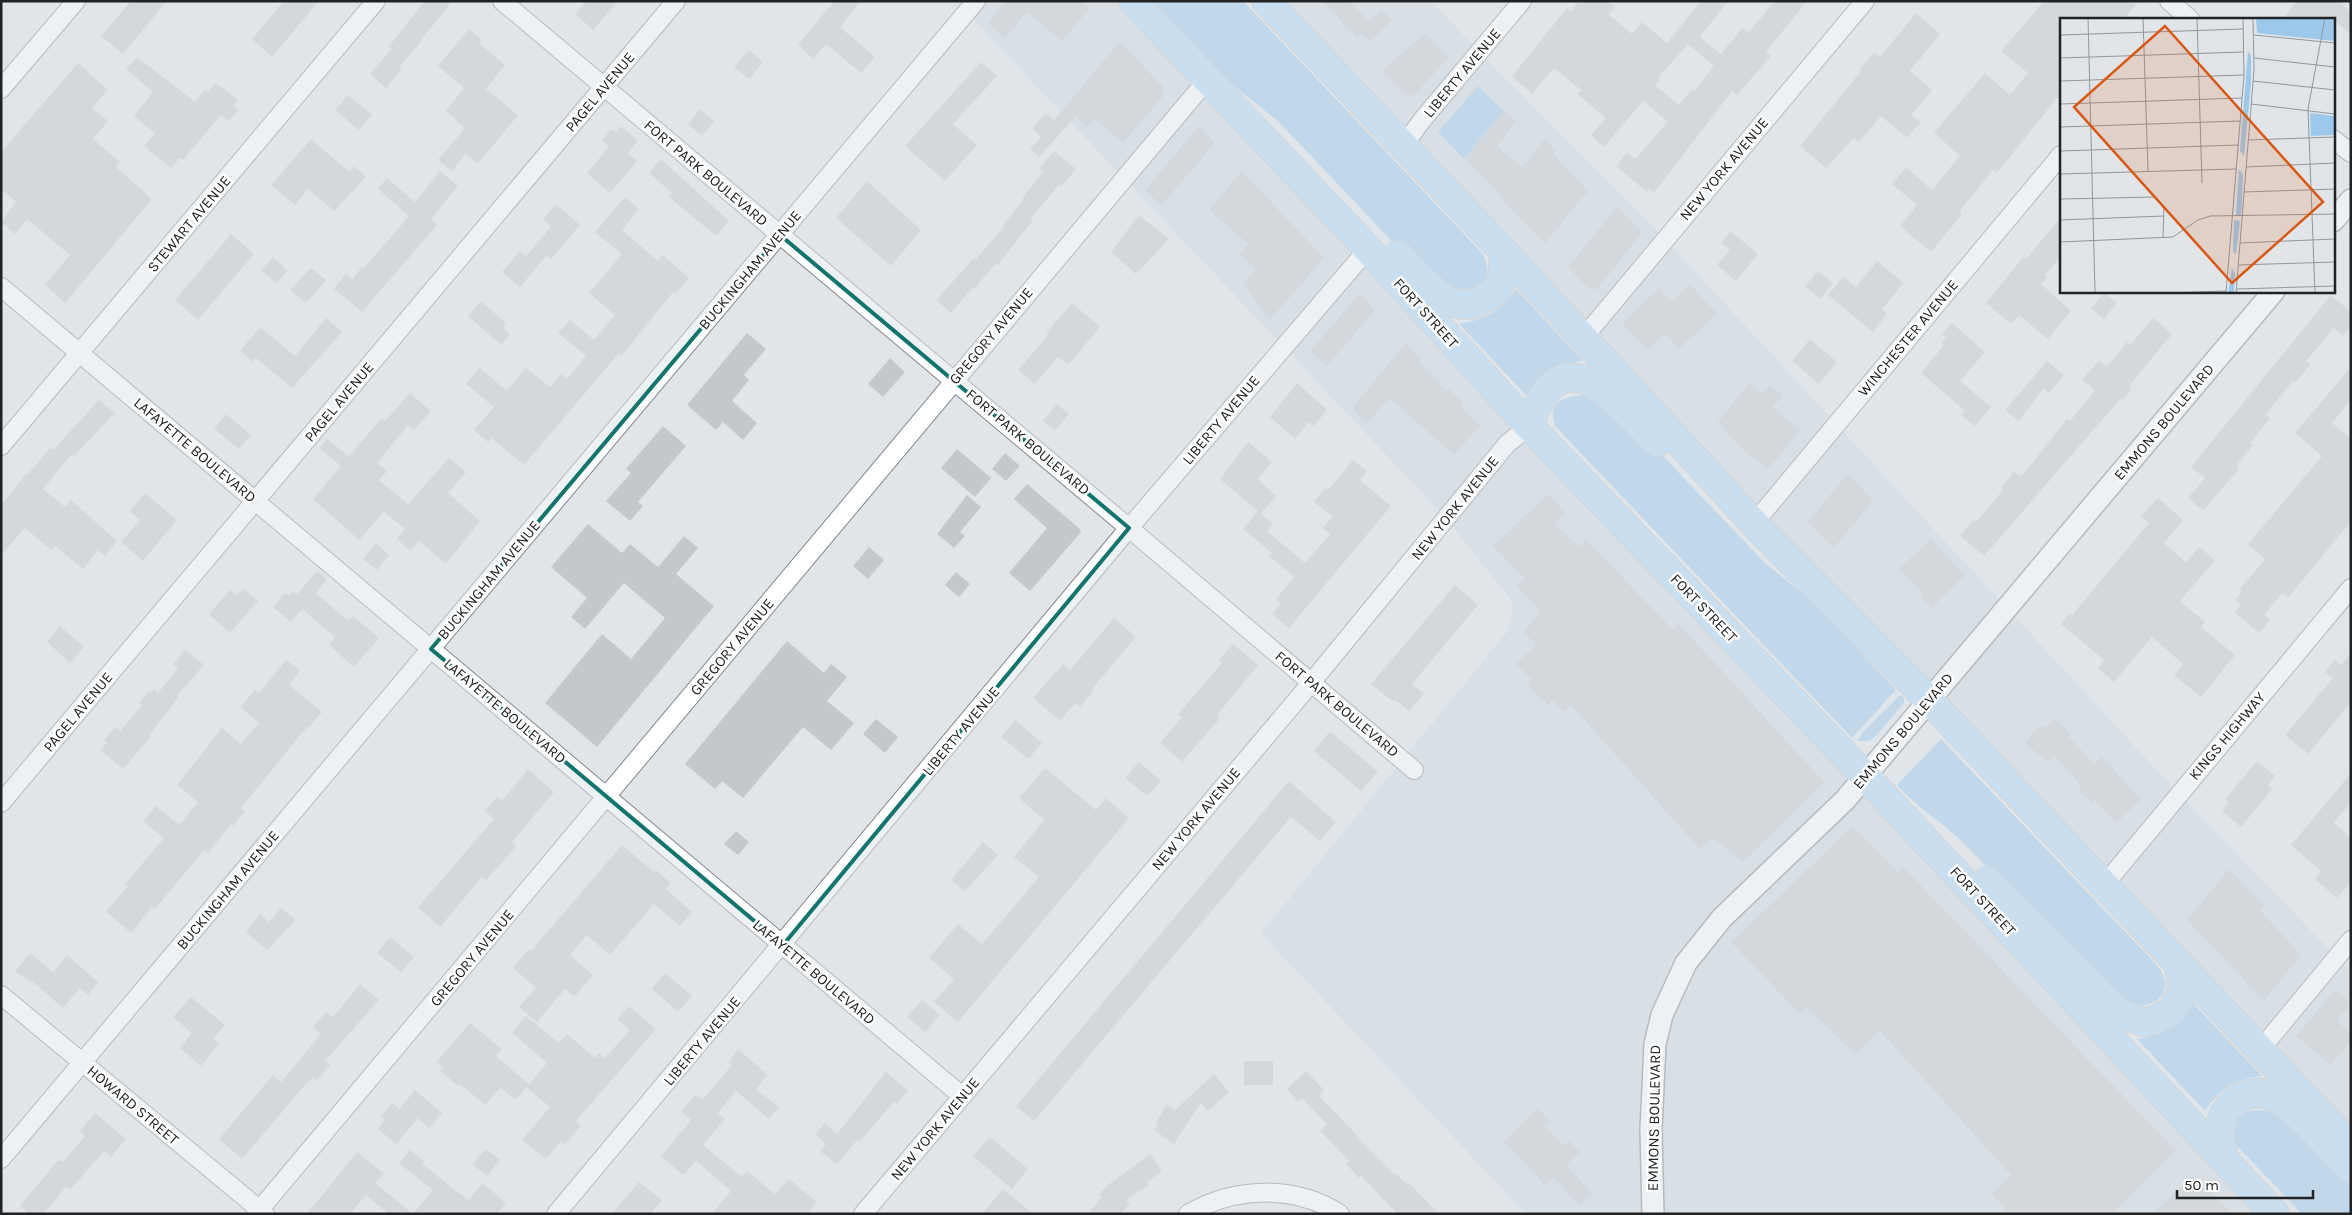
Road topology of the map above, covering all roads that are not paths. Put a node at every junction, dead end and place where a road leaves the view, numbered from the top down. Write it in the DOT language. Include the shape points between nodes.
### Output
graph roads {
  1 [pos="76,1"];
  2 [pos="376,1"];
  3 [pos="502,1"];
  4 [pos="676,1"];
  5 [pos="976,1"];
  6 [pos="1133,1"];
  7 [pos="1266,1"];
  8 [pos="1522,1"];
  9 [pos="1864,1"];
  10 [pos="1207,80"];
  11 [pos="604,87"];
  12 [pos="1,90"];
  13 [pos="1236,111"];
  14 [pos="2334,140"];
  15 [pos="1403,146"];
  16 [pos="2351,153"];
  17 [pos="2060,156"];
  18 [pos="2351,200"];
  19 [pos="2334,220"];
  20 [pos="780,235"];
  21 [pos="1368,250"];
  22 [pos="1504,252"];
  23 [pos="1,287"];
  24 [pos="2273,292"];
  25 [pos="1584,337"];
  26 [pos="80,353"];
  27 [pos="954,380"];
  28 [pos="1529,426"];
  29 [pos="1,446"];
  30 [pos="256,501"];
  31 [pos="1758,527"];
  32 [pos="1130,528"];
  33 [pos="2351,588"];
  34 [pos="431,649"];
  35 [pos="1312,683"];
  36 [pos="1930,701"];
  37 [pos="1414,770"];
  38 [pos="1865,776"];
  39 [pos="607,797"];
  40 [pos="1,803"];
  41 [pos="1947,863"];
  42 [pos="2104,885"];
  43 [pos="2351,940"];
  44 [pos="783,945"];
  45 [pos="2179,965"];
  46 [pos="1,995"];
  47 [pos="2260,1050"];
  48 [pos="82,1063"];
  49 [pos="962,1096"];
  50 [pos="2212,1133"];
  51 [pos="2351,1146"];
  52 [pos="1,1158"];
  53 [pos="2351,1169"];
  54 [pos="260,1212"];
  55 [pos="556,1214"];
  56 [pos="863,1214"];
  57 [pos="1188,1214"];
  58 [pos="1340,1214"];
  59 [pos="1653,1214"];
  60 [pos="2275,1214"];
  1 -- 12 [label="street"];
  2 -- 26 [label="street, STEWART AVENUE"];
  3 -- 11 [label="street, FORT PARK BOULEVARD"];
  4 -- 11 [label="street, PAGEL AVENUE"];
  5 -- 20 [label="street, BUCKINGHAM AVENUE"];
  6 -- 10 [label="main road, FORT STREET"];
  7 -- 15 [label="main road"];
  8 -- 15 [label="street, LIBERTY AVENUE"];
  9 -- 25 [label="street, NEW YORK AVENUE"];
  10 -- 13 [label="main road, FORT STREET"];
  10 -- 27 [label="street, GREGORY AVENUE"];
  11 -- 20 [label="street, FORT PARK BOULEVARD"];
  11 -- 30 [label="street, PAGEL AVENUE"];
  13 -- 21 [label="main road, FORT STREET"];
  13 -- 22 [label="main road" via="1283,134 1424,281 1447,300 1463,304 1480,302 1494,292 1501,282"];
  14 -- 16 [label="street"];
  15 -- 22 [label="main road"];
  17 -- 31 [label="street, WINCHESTER AVENUE"];
  18 -- 19 [label="street"];
  20 -- 27 [label="street, FORT PARK BOULEVARD"];
  20 -- 34 [label="street, BUCKINGHAM AVENUE"];
  21 -- 28 [label="main road, FORT STREET"];
  21 -- 32 [label="street, LIBERTY AVENUE"];
  22 -- 25 [label="main road"];
  23 -- 26 [label="street, LAFAYETTE BOULEVARD"];
  24 -- 36 [label="street, EMMONS BOULEVARD"];
  25 -- 31 [label="main road"];
  26 -- 29 [label="street, STEWART AVENUE"];
  26 -- 30 [label="street, LAFAYETTE BOULEVARD"];
  27 -- 32 [label="street, FORT PARK BOULEVARD"];
  27 -- 39 [label="street, GREGORY AVENUE"];
  28 -- 31 [label="main road" via="1535,407 1547,389 1558,381 1572,378 1588,380 1605,391 1736,520"];
  28 -- 35 [label="street, NEW YORK AVENUE" via="1506,444"];
  28 -- 38 [label="main road, FORT STREET"];
  30 -- 34 [label="street, LAFAYETTE BOULEVARD"];
  30 -- 40 [label="street, PAGEL AVENUE"];
  31 -- 36 [label="main road"];
  32 -- 35 [label="street, FORT PARK BOULEVARD"];
  32 -- 44 [label="street, LIBERTY AVENUE"];
  33 -- 42 [label="street, KINGS HIGHWAY"];
  34 -- 39 [label="street, LAFAYETTE BOULEVARD"];
  34 -- 48 [label="street, BUCKINGHAM AVENUE"];
  35 -- 37 [label="street, FORT PARK BOULEVARD"];
  35 -- 49 [label="street, NEW YORK AVENUE"];
  36 -- 38 [label="street, EMMONS BOULEVARD"];
  36 -- 42 [label="main road"];
  38 -- 41 [label="main road, FORT STREET"];
  38 -- 59 [label="street, EMMONS BOULEVARD" via="1845,800 1708,933 1672,988 1655,1044 1651,1122"];
  39 -- 44 [label="street, LAFAYETTE BOULEVARD"];
  39 -- 54 [label="street, GREGORY AVENUE"];
  41 -- 45 [label="main road" via="1990,882 2110,1005 2134,1020 2155,1020 2171,1011 2182,994"];
  41 -- 50 [label="main road, FORT STREET"];
  42 -- 45 [label="main road"];
  43 -- 47 [label="street"];
  44 -- 49 [label="street, LAFAYETTE BOULEVARD"];
  44 -- 55 [label="street, LIBERTY AVENUE"];
  45 -- 47 [label="main road"];
  46 -- 48 [label="street, HOWARD STREET"];
  47 -- 51 [label="main road"];
  48 -- 52 [label="street, BUCKINGHAM AVENUE"];
  48 -- 54 [label="street, HOWARD STREET"];
  49 -- 56 [label="street, NEW YORK AVENUE"];
  50 -- 53 [label="main road" via="2237,1100 2252,1094 2273,1096"];
  50 -- 60 [label="main road" via="2224,1160"];
  57 -- 58 [label="street" via="1226,1197 1255,1193 1291,1195"];
}
